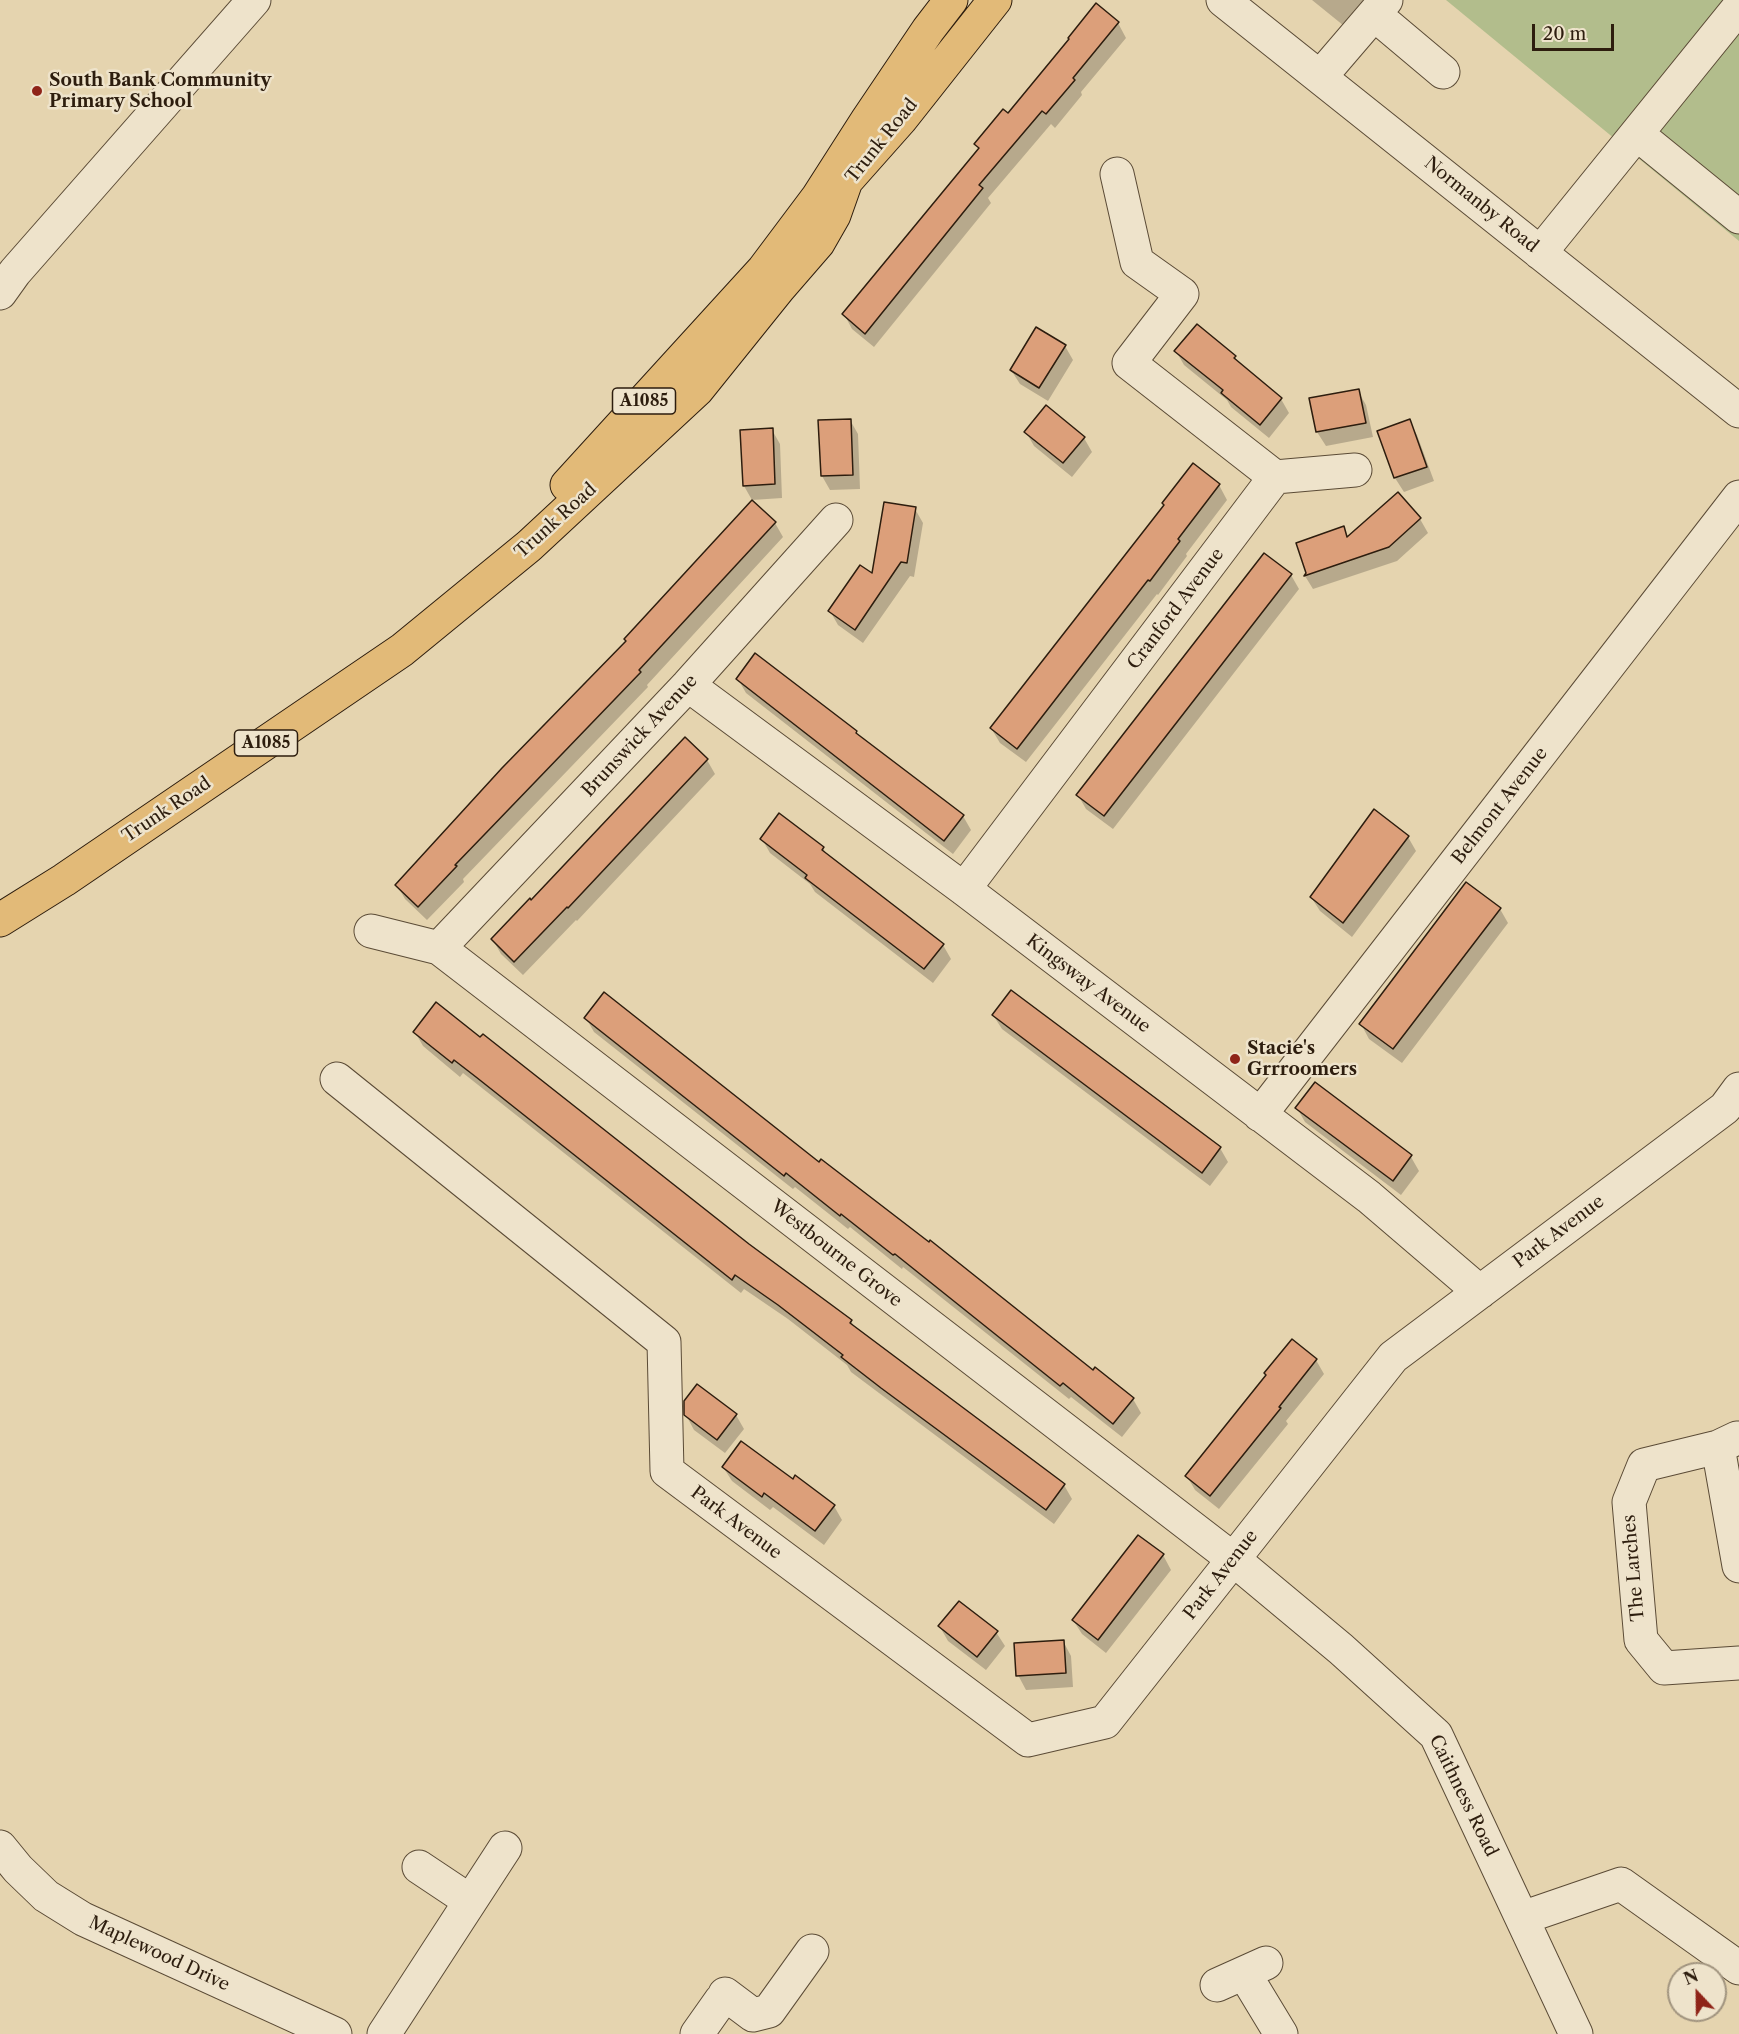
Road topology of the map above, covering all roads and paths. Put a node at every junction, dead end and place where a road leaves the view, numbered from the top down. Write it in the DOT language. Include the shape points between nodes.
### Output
graph roads {
  1 [pos="254,0"];
  2 [pos="951,0"];
  3 [pos="995,0"];
  4 [pos="1223,0"];
  5 [pos="1380,7"];
  6 [pos="1739,7"];
  7 [pos="1443,72"];
  8 [pos="1320,77"];
  9 [pos="1636,134"];
  10 [pos="1118,174"];
  11 [pos="1739,217"];
  12 [pos="1540,253"];
  13 [pos="0,293"];
  14 [pos="1739,411"];
  15 [pos="1355,470"];
  16 [pos="1275,477"];
  17 [pos="1739,497"];
  18 [pos="836,520"];
  19 [pos="464,600"];
  20 [pos="688,685"];
  21 [pos="964,889"];
  22 [pos="0,920"];
  23 [pos="371,931"];
  24 [pos="439,948"];
  25 [pos="337,1079"];
  26 [pos="1739,1089"];
  27 [pos="1260,1115"];
  28 [pos="1480,1292"];
  29 [pos="1729,1442"];
  30 [pos="1233,1559"];
  31 [pos="1739,1566"];
  32 [pos="1739,1663"];
  33 [pos="0,1847"];
  34 [pos="505,1848"];
  35 [pos="419,1867"];
  36 [pos="470,1901"];
  37 [pos="1522,1918"];
  38 [pos="813,1951"];
  39 [pos="1739,1968"];
  40 [pos="1242,1974"];
  41 [pos="335,2034"];
  42 [pos="384,2034"];
  43 [pos="697,2034"];
  44 [pos="1281,2034"];
  45 [pos="1576,2034"];
  1 -- 13 [label="street"];
  2 -- 19 [label="main road, A1085" via="818,197 764,269"];
  3 -- 19 [label="main road, Trunk Road / A1085" via="901,119 846,181 834,215 818,243 697,390 529,546"];
  4 -- 8 [label="street, Normanby Road"];
  5 -- 7 [label="street"];
  5 -- 8 [label="street"];
  6 -- 9 [label="street"];
  8 -- 12 [label="street, Normanby Road"];
  9 -- 11 [label="street"];
  9 -- 12 [label="street"];
  10 -- 16 [label="street" via="1137,262 1182,294 1129,363"];
  12 -- 14 [label="street, Normanby Road"];
  15 -- 16 [label="street"];
  16 -- 21 [label="street, Cranford Avenue"];
  17 -- 27 [label="street, Belmont Avenue"];
  18 -- 20 [label="street, Brunswick Avenue"];
  19 -- 22 [label="main road, Trunk Road / A1085" via="402,650"];
  20 -- 21 [label="street, Kingsway Avenue"];
  20 -- 24 [label="street, Brunswick Avenue"];
  21 -- 27 [label="street, Kingsway Avenue"];
  23 -- 24 [label="street"];
  24 -- 30 [label="street, Westbourne Grove"];
  25 -- 30 [label="street, Park Avenue" via="664,1342 667,1471 1028,1740 1105,1722"];
  26 -- 28 [label="street, Park Avenue" via="1725,1108"];
  27 -- 28 [label="street, Kingsway Avenue" via="1368,1197"];
  28 -- 30 [label="street, Park Avenue" via="1393,1357"];
  29 -- 31 [label="street, The Larches"];
  29 -- 32 [label="street, The Larches" via="1644,1464 1629,1502 1641,1640 1664,1668"];
  30 -- 37 [label="street, Caithness Road" via="1436,1735"];
  33 -- 41 [label="street, Maplewood Drive" via="46,1896 82,1919"];
  34 -- 36 [label="street"];
  35 -- 36 [label="street"];
  36 -- 42 [label="street"];
  37 -- 39 [label="street" via="1621,1884"];
  37 -- 45 [label="street, Caithness Road"];
  38 -- 43 [label="street" via="769,2011 753,2015 723,1997"];
  40 -- 44 [label="street"];
}
